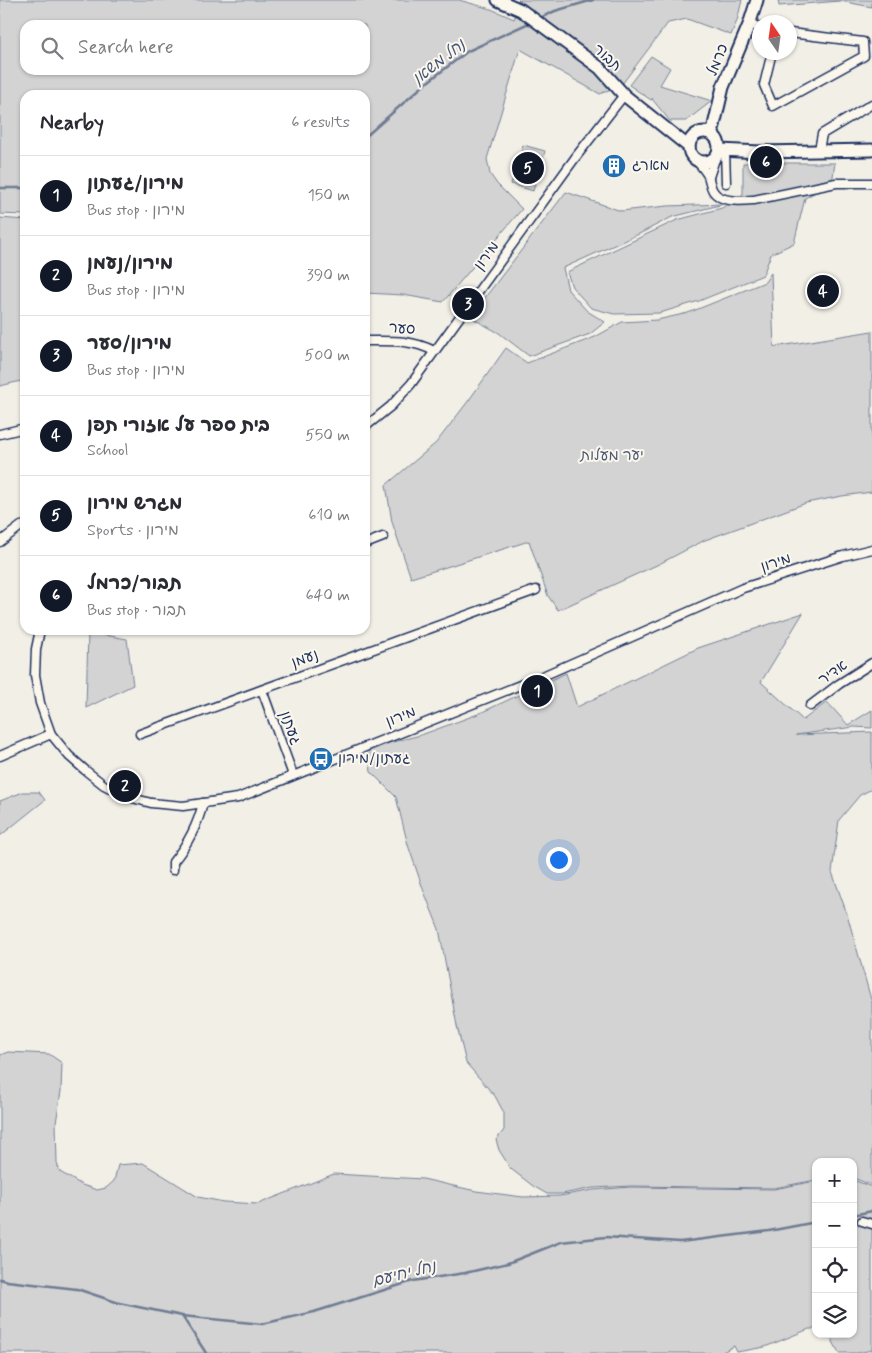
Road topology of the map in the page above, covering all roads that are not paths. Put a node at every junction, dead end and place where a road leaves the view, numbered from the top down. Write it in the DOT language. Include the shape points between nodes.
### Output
graph roads {
  1 [pos="498,0"];
  2 [pos="756,0"];
  3 [pos="755,15"];
  4 [pos="752,30"];
  5 [pos="797,34"];
  6 [pos="770,60"];
  7 [pos="624,95"];
  8 [pos="872,104"];
  9 [pos="712,134"];
  10 [pos="689,148"];
  11 [pos="819,150"];
  12 [pos="872,150"];
  13 [pos="720,153"];
  14 [pos="696,160"];
  15 [pos="709,177"];
  16 [pos="726,183"];
  17 [pos="872,183"];
  18 [pos="370,341"];
  19 [pos="434,351"];
  20 [pos="370,423"];
  21 [pos="20,429"];
  22 [pos="0,434"];
  23 [pos="20,527"];
  24 [pos="383,537"];
  25 [pos="0,542"];
  26 [pos="370,542"];
  27 [pos="872,549"];
  28 [pos="536,590"];
  29 [pos="39,635"];
  30 [pos="872,663"];
  31 [pos="262,690"];
  32 [pos="810,706"];
  33 [pos="51,734"];
  34 [pos="140,734"];
  35 [pos="0,756"];
  36 [pos="293,775"];
  37 [pos="203,803"];
  38 [pos="173,870"];
  39 [pos="862,1221"];
  40 [pos="872,1224"];
  1 -- 7 [label="street, תבור" via="521,10 600,68"];
  2 -- 3 [label="street, כרמל"];
  4 -- 9 [label="street, כרמל" via="723,87"];
  5 -- 6 [label="street" via="863,42 864,56 773,106 764,85"];
  7 -- 10 [label="street, תבור"];
  7 -- 19 [label="street, מירון"];
  8 -- 11 [label="street" via="822,134"];
  9 -- 10 [label="street" via="694,135"];
  9 -- 13 [label="street" via="718,141"];
  10 -- 14 [label="street"];
  11 -- 12 [label="street"];
  11 -- 13 [label="street"];
  13 -- 14 [label="street" via="706,162"];
  13 -- 15 [label="street"];
  13 -- 16 [label="street"];
  14 -- 15 [label="street"];
  15 -- 17 [label="street" via="714,192 720,197 741,201 836,183"];
  18 -- 19 [label="street, סער" via="410,342"];
  19 -- 20 [label="street, מירון" via="411,384"];
  21 -- 22 [label="street"];
  23 -- 25 [label="street"];
  24 -- 26 [label="street"];
  27 -- 36 [label="street, מירון" via="743,588 545,675"];
  28 -- 31 [label="street, נעמן"];
  29 -- 33 [label="street, מירון" via="35,675 40,703"];
  30 -- 32 [label="street, אדיר"];
  31 -- 34 [label="street, נעמן"];
  31 -- 36 [label="street, געתון"];
  33 -- 35 [label="street"];
  33 -- 37 [label="street, מירון" via="85,770 125,796 183,806"];
  36 -- 37 [label="street, מירון" via="238,798"];
  37 -- 38 [label="street" via="199,820 173,862"];
  39 -- 40 [label="street"];
}
